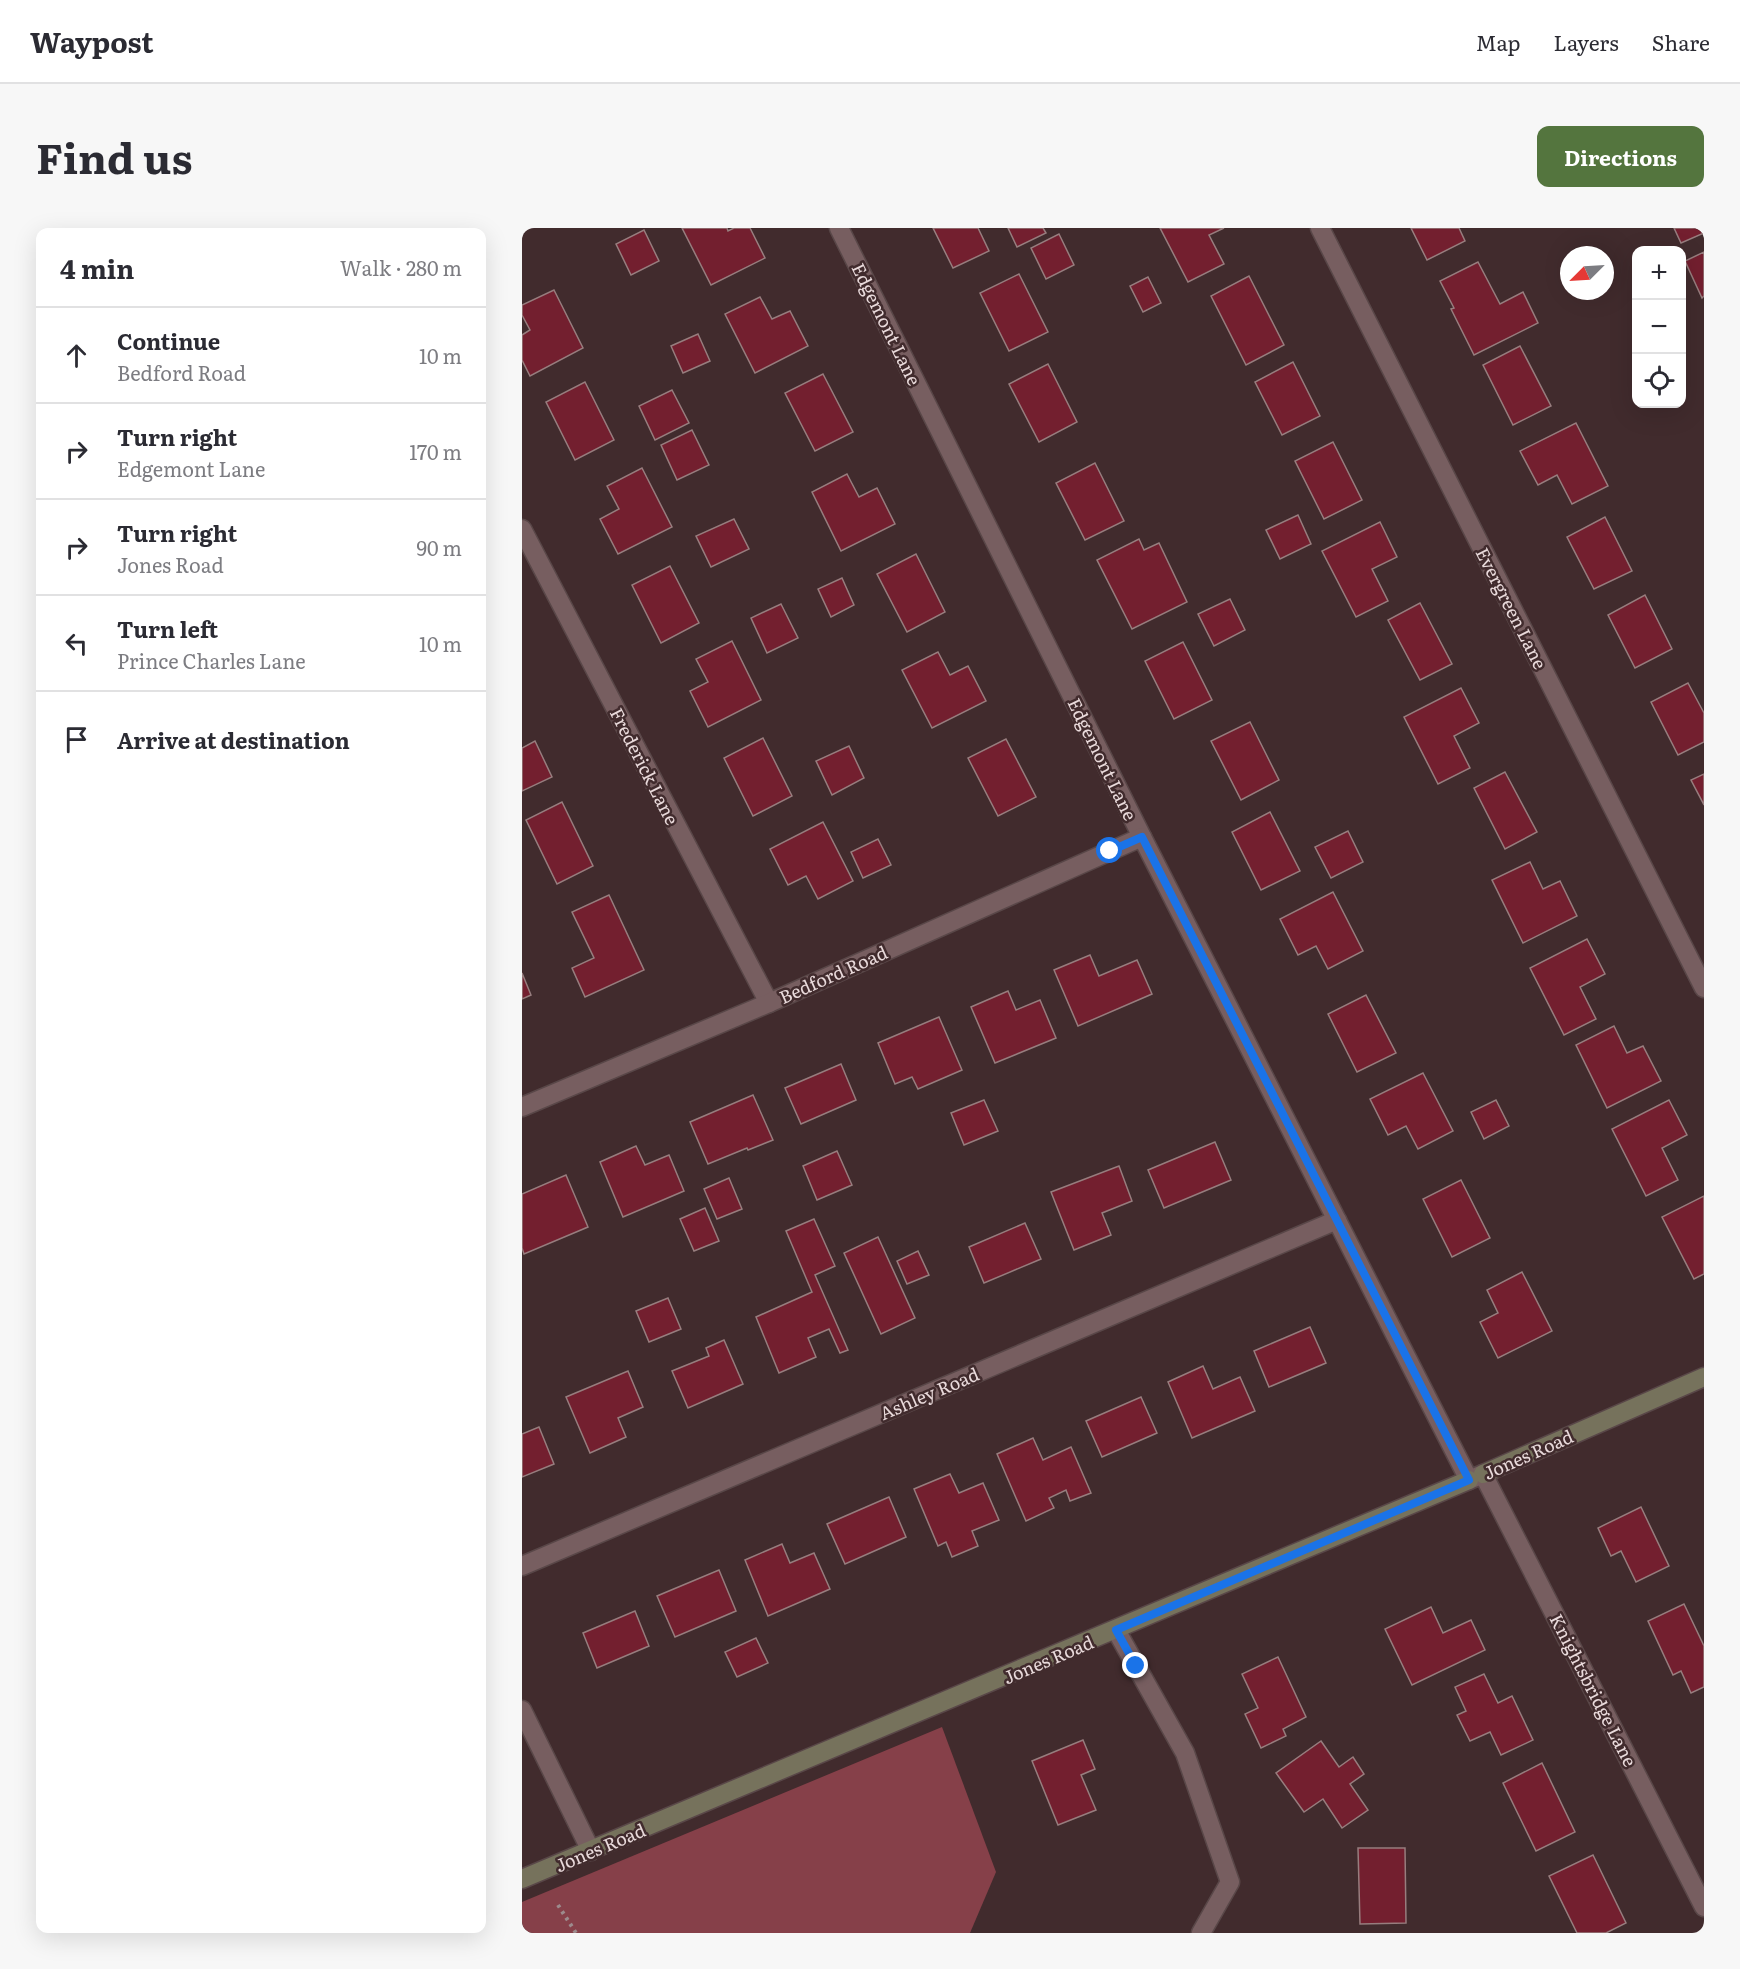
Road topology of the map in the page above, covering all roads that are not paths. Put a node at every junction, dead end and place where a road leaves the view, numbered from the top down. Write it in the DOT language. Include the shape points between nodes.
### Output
graph roads {
  1 [pos="839,228"];
  2 [pos="1320,228"];
  3 [pos="522,528"];
  4 [pos="1142,837"];
  5 [pos="1704,988"];
  6 [pos="769,1003"];
  7 [pos="522,1107"];
  8 [pos="1337,1220"];
  9 [pos="1704,1377"];
  10 [pos="1476,1477"];
  11 [pos="522,1566"];
  12 [pos="1116,1630"];
  13 [pos="522,1710"];
  14 [pos="591,1851"];
  15 [pos="522,1880"];
  16 [pos="1704,1907"];
  17 [pos="1201,1933"];
  1 -- 4 [label="street, Edgemont Lane"];
  2 -- 5 [label="street, Evergreen Lane"];
  3 -- 6 [label="street, Frederick Lane"];
  4 -- 6 [label="street, Bedford Road"];
  4 -- 8 [label="street, Edgemont Lane"];
  6 -- 7 [label="street, Bedford Road"];
  8 -- 10 [label="street, Edgemont Lane"];
  8 -- 11 [label="street, Ashley Road"];
  9 -- 10 [label="street, Jones Road"];
  10 -- 12 [label="street, Jones Road"];
  10 -- 16 [label="street, Knightsbridge Lane"];
  12 -- 14 [label="street, Jones Road"];
  12 -- 17 [label="street" via="1185,1753 1230,1882"];
  13 -- 14 [label="street"];
  14 -- 15 [label="street, Jones Road"];
}
